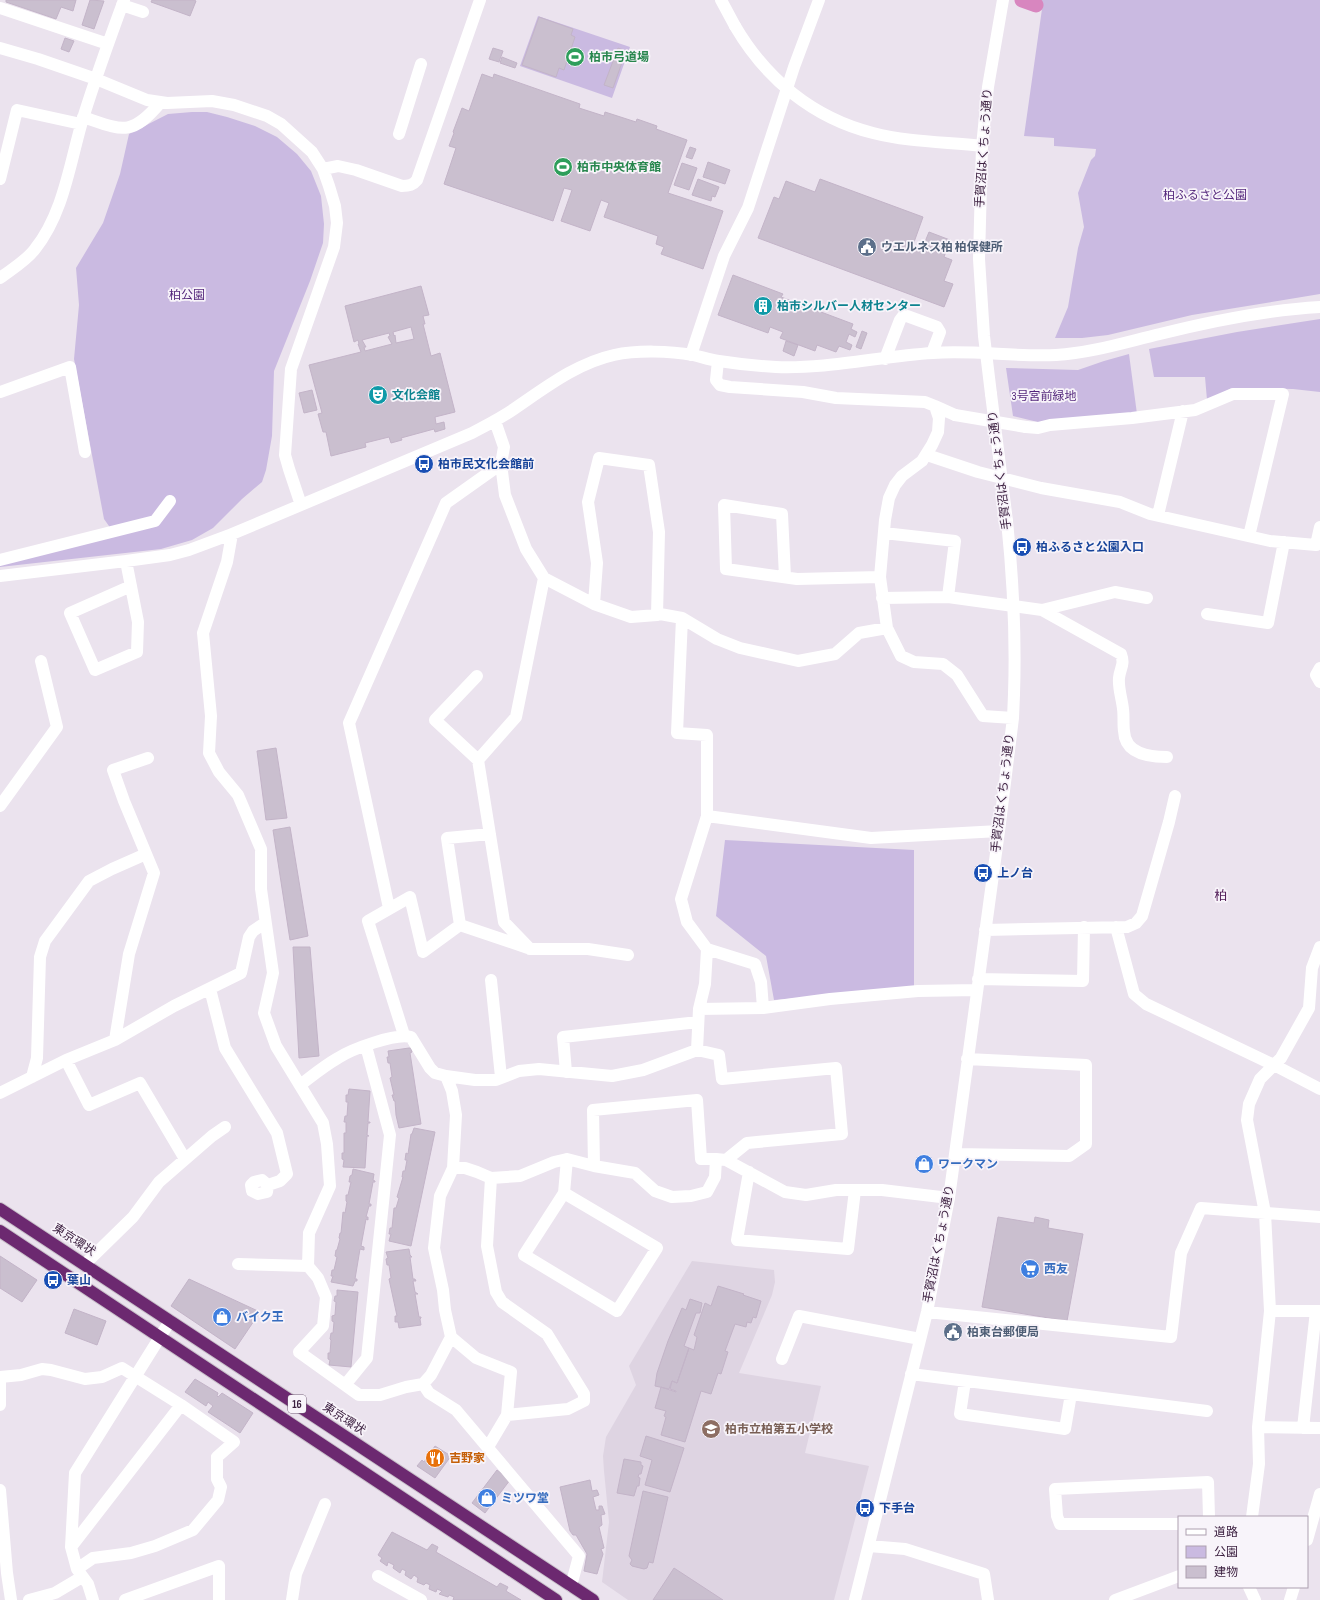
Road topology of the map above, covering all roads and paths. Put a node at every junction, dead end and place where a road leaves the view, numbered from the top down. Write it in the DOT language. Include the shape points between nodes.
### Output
graph roads {
  1 [pos="480,0"];
  2 [pos="721,0"];
  3 [pos="819,0"];
  4 [pos="1004,0"];
  5 [pos="123,2"];
  6 [pos="0,8"];
  7 [pos="143,12"];
  8 [pos="108,44"];
  9 [pos="0,48"];
  10 [pos="421,64"];
  11 [pos="96,79"];
  12 [pos="160,102"];
  13 [pos="82,120"];
  14 [pos="399,134"];
  15 [pos="982,146"];
  16 [pos="323,169"];
  17 [pos="0,179"];
  18 [pos="0,278"];
  19 [pos="1320,307"];
  20 [pos="932,353"];
  21 [pos="691,355"];
  22 [pos="885,359"];
  23 [pos="718,361"];
  24 [pos="0,392"];
  25 [pos="935,406"];
  26 [pos="1184,411"];
  27 [pos="495,421"];
  28 [pos="85,452"];
  29 [pos="927,455"];
  30 [pos="501,464"];
  31 [pos="1002,478"];
  32 [pos="170,501"];
  33 [pos="301,505"];
  34 [pos="1158,515"];
  35 [pos="1320,527"];
  36 [pos="884,533"];
  37 [pos="232,534"];
  38 [pos="1248,536"];
  39 [pos="1284,542"];
  40 [pos="0,560"];
  41 [pos="126,561"];
  42 [pos="0,576"];
  43 [pos="785,577"];
  44 [pos="880,577"];
  45 [pos="544,578"];
  46 [pos="131,586"];
  47 [pos="948,597"];
  48 [pos="882,598"];
  49 [pos="1147,598"];
  50 [pos="594,604"];
  51 [pos="1042,610"];
  52 [pos="1207,614"];
  53 [pos="657,615"];
  54 [pos="682,618"];
  55 [pos="887,628"];
  56 [pos="41,661"];
  57 [pos="1320,668"];
  58 [pos="477,676"];
  59 [pos="1320,682"];
  60 [pos="1013,718"];
  61 [pos="1167,757"];
  62 [pos="148,758"];
  63 [pos="478,760"];
  64 [pos="1175,796"];
  65 [pos="0,806"];
  66 [pos="707,816"];
  67 [pos="999,831"];
  68 [pos="490,834"];
  69 [pos="146,854"];
  70 [pos="389,908"];
  71 [pos="265,923"];
  72 [pos="460,925"];
  73 [pos="1084,927"];
  74 [pos="1116,928"];
  75 [pos="985,930"];
  76 [pos="1320,947"];
  77 [pos="530,948"];
  78 [pos="707,949"];
  79 [pos="628,955"];
  80 [pos="491,980"];
  81 [pos="977,984"];
  82 [pos="210,989"];
  83 [pos="763,1008"];
  84 [pos="699,1009"];
  85 [pos="698,1022"];
  86 [pos="404,1035"];
  87 [pos="115,1040"];
  88 [pos="366,1046"];
  89 [pos="697,1050"];
  90 [pos="967,1059"];
  91 [pos="66,1060"];
  92 [pos="1274,1065"];
  93 [pos="566,1072"];
  94 [pos="446,1076"];
  95 [pos="32,1077"];
  96 [pos="501,1077"];
  97 [pos="300,1085"];
  98 [pos="1320,1089"];
  99 [pos="0,1093"];
  100 [pos="226,1127"];
  101 [pos="955,1154"];
  102 [pos="185,1159"];
  103 [pos="567,1159"];
  104 [pos="721,1159"];
  105 [pos="594,1166"];
  106 [pos="453,1168"];
  107 [pos="749,1172"];
  108 [pos="491,1178"];
  109 [pos="268,1185"];
  110 [pos="855,1190"];
  111 [pos="564,1193"];
  112 [pos="949,1198"];
  113 [pos="0,1209"];
  114 [pos="1265,1213"];
  115 [pos="1320,1217"];
  116 [pos="0,1231"];
  117 [pos="85,1264"];
  118 [pos="238,1264"];
  119 [pos="308,1266"];
  120 [pos="1270,1311"];
  121 [pos="1318,1311"];
  122 [pos="927,1312"];
  123 [pos="170,1320"];
  124 [pos="160,1337"];
  125 [pos="451,1337"];
  126 [pos="920,1339"];
  127 [pos="782,1359"];
  128 [pos="911,1374"];
  129 [pos="0,1377"];
  130 [pos="137,1377"];
  131 [pos="965,1381"];
  132 [pos="423,1384"];
  133 [pos="345,1385"];
  134 [pos="1071,1394"];
  135 [pos="0,1405"];
  136 [pos="181,1405"];
  137 [pos="1207,1411"];
  138 [pos="507,1415"];
  139 [pos="1258,1426"];
  140 [pos="1304,1428"];
  141 [pos="1320,1428"];
  142 [pos="488,1447"];
  143 [pos="0,1490"];
  144 [pos="1320,1494"];
  145 [pos="326,1504"];
  146 [pos="1209,1516"];
  147 [pos="1252,1516"];
  148 [pos="1178,1524"];
  149 [pos="1308,1536"];
  150 [pos="869,1546"];
  151 [pos="71,1547"];
  152 [pos="79,1573"];
  153 [pos="378,1576"];
  154 [pos="1178,1576"];
  155 [pos="571,1586"];
  156 [pos="1249,1588"];
  157 [pos="1294,1588"];
  158 [pos="11,1600"];
  159 [pos="29,1600"];
  160 [pos="93,1600"];
  161 [pos="125,1600"];
  162 [pos="219,1600"];
  163 [pos="292,1600"];
  164 [pos="421,1600"];
  165 [pos="556,1600"];
  166 [pos="593,1600"];
  167 [pos="855,1600"];
  168 [pos="988,1600"];
  169 [pos="1115,1600"];
  170 [pos="1255,1600"];
  171 [pos="1290,1600"];
  1 -- 16 [label="street" via="417,180 410,186 402,186 338,166"];
  2 -- 15 [label="street, bridge" via="756,58 783,86 818,112 860,130 895,137"];
  3 -- 21 [label="street" via="794,67 748,208 724,256"];
  4 -- 15 [label="street, 手賀沼はくちょう通り" via="988,86"];
  5 -- 7 [label="street"];
  5 -- 8 [label="street"];
  6 -- 8 [label="street"];
  8 -- 11 [label="street"];
  9 -- 11 [label="street"];
  10 -- 14 [label="street"];
  11 -- 12 [label="street" via="147,100"];
  11 -- 13 [label="street"];
  12 -- 13 [label="street" via="147,118 128,128"];
  12 -- 16 [label="street" via="212,101 267,116 281,124 304,144"];
  13 -- 17 [label="street" via="17,110"];
  13 -- 18 [label="street" via="58,207 48,230 24,261"];
  15 -- 31 [label="street, 手賀沼はくちょう通り, bridge" via="979,260 984,336"];
  16 -- 33 [label="street" via="335,206 336,236 291,369 288,406 285,455"];
  19 -- 20 [label="street" via="1251,315 1078,353"];
  20 -- 22 [label="street"];
  20 -- 22 [label="street" via="940,329 903,316"];
  21 -- 23 [label="street"];
  21 -- 27 [label="street" via="636,352 615,354 584,365"];
  22 -- 23 [label="street" via="804,367"];
  23 -- 25 [label="street" via="716,380 720,385 803,392 836,398 925,402"];
  24 -- 28 [label="street" via="70,367"];
  25 -- 26 [label="street, bridge" via="955,415 1038,428"];
  25 -- 29 [label="street" via="938,432"];
  26 -- 34 [label="street"];
  26 -- 38 [label="street" via="1195,410 1233,394 1283,394"];
  27 -- 30 [label="street" via="504,447"];
  27 -- 33 [label="street" via="438,448"];
  29 -- 31 [label="street"];
  29 -- 36 [label="street" via="895,485 889,498"];
  30 -- 45 [label="street" via="505,495 526,549"];
  30 -- 70 [label="street" via="446,502 349,723"];
  31 -- 34 [label="street" via="1041,488 1120,502"];
  31 -- 60 [label="street, 手賀沼はくちょう通り, bridge" via="1012,566 1015,661"];
  32 -- 40 [label="street" via="155,521"];
  33 -- 37 [label="street"];
  34 -- 38 [label="street"];
  35 -- 39 [label="street" via="1316,545"];
  36 -- 44 [label="street"];
  36 -- 47 [label="street" via="955,541"];
  37 -- 41 [label="street" via="179,553"];
  37 -- 71 [label="street" via="227,562 203,633 211,716 209,753 219,772 238,795 261,849 261,889"];
  38 -- 39 [label="street" via="1270,542"];
  39 -- 52 [label="street" via="1268,623"];
  41 -- 42 [label="street"];
  41 -- 46 [label="street"];
  43 -- 43 [label="street" via="726,569 724,505 782,514"];
  43 -- 44 [label="street"];
  44 -- 48 [label="street"];
  45 -- 50 [label="street"];
  45 -- 63 [label="street" via="516,717"];
  46 -- 46 [label="street" via="138,622 137,652 94,670 70,613"];
  47 -- 48 [label="street"];
  47 -- 51 [label="street"];
  48 -- 55 [label="street"];
  49 -- 51 [label="street" via="1115,592"];
  50 -- 53 [label="street" via="630,617"];
  50 -- 53 [label="street" via="597,564 588,502 598,458 649,465 660,532"];
  51 -- 61 [label="street" via="1121,654 1124,662 1119,679 1124,710 1124,733 1129,745 1149,757"];
  53 -- 54 [label="street"];
  54 -- 55 [label="street" via="729,644 798,661 836,654 859,633"];
  54 -- 66 [label="street" via="677,733 706,736"];
  55 -- 60 [label="street" via="901,656 914,662 943,664 957,675 983,716"];
  56 -- 65 [label="street" via="57,727"];
  57 -- 59 [label="street" via="1316,675"];
  58 -- 63 [label="street" via="435,720"];
  60 -- 67 [label="street, 手賀沼はくちょう通り"];
  62 -- 69 [label="street" via="113,770"];
  63 -- 68 [label="street"];
  64 -- 74 [label="street" via="1142,916 1136,923"];
  66 -- 67 [label="street" via="871,838"];
  66 -- 78 [label="street" via="681,900 687,922"];
  67 -- 75 [label="street, 手賀沼はくちょう通り"];
  68 -- 72 [label="street" via="447,838"];
  68 -- 77 [label="street" via="504,922"];
  69 -- 87 [label="street" via="154,873 129,954"];
  69 -- 95 [label="street" via="89,881 45,941 40,958 37,1058"];
  70 -- 72 [label="street" via="410,897 423,952"];
  70 -- 86 [label="street" via="368,921"];
  71 -- 82 [label="street" via="249,937 241,973"];
  71 -- 97 [label="street" via="273,973 264,1013 276,1046"];
  72 -- 77 [label="street"];
  73 -- 74 [label="street"];
  73 -- 75 [label="street"];
  73 -- 81 [label="street" via="1083,981"];
  74 -- 92 [label="street" via="1134,994 1146,1004"];
  75 -- 81 [label="street, 手賀沼はくちょう通り"];
  76 -- 92 [label="street" via="1312,968 1309,1008 1281,1058"];
  77 -- 79 [label="street" via="588,950"];
  78 -- 83 [label="street" via="755,964 761,982"];
  78 -- 84 [label="street" via="705,984"];
  80 -- 96 [label="street"];
  81 -- 83 [label="street"];
  81 -- 90 [label="street, 手賀沼はくちょう通り"];
  82 -- 87 [label="street" via="174,1006"];
  82 -- 109 [label="street" via="225,1048 277,1133 287,1174 280,1181"];
  83 -- 84 [label="street"];
  84 -- 85 [label="street"];
  85 -- 89 [label="street"];
  85 -- 93 [label="street" via="563,1037"];
  86 -- 88 [label="street"];
  86 -- 94 [label="street" via="411,1037 435,1073"];
  87 -- 91 [label="street"];
  88 -- 97 [label="street" via="338,1057"];
  88 -- 133 [label="street" via="390,1135 367,1358"];
  89 -- 93 [label="street" via="642,1070 612,1076"];
  89 -- 104 [label="street" via="719,1055 722,1079 836,1068 842,1134 747,1143"];
  90 -- 101 [label="street, 手賀沼はくちょう通り"];
  90 -- 101 [label="street" via="1086,1065 1086,1144 1069,1156"];
  91 -- 95 [label="street"];
  91 -- 102 [label="street" via="89,1105 140,1083"];
  92 -- 98 [label="street"];
  92 -- 114 [label="street" via="1260,1079 1249,1104 1247,1120"];
  93 -- 96 [label="street" via="539,1069 519,1071"];
  94 -- 96 [label="street" via="475,1080 496,1080"];
  94 -- 106 [label="street" via="452,1091 456,1115"];
  95 -- 99 [label="street"];
  97 -- 119 [label="street" via="323,1123 330,1174 330,1186 309,1233"];
  100 -- 102 [label="street"];
  101 -- 112 [label="street, 手賀沼はくちょう通り"];
  102 -- 117 [label="street" via="159,1182 134,1217"];
  103 -- 105 [label="street"];
  103 -- 108 [label="street" via="520,1176"];
  103 -- 111 [label="street"];
  104 -- 105 [label="street" via="707,1192 691,1196 672,1197 655,1191 635,1173"];
  104 -- 105 [label="street" via="701,1159 697,1100 593,1110"];
  104 -- 107 [label="street"];
  106 -- 108 [label="street" via="465,1168"];
  106 -- 125 [label="street" via="440,1196 434,1248"];
  107 -- 110 [label="street" via="785,1192 806,1195"];
  107 -- 110 [label="street" via="737,1240 848,1249"];
  108 -- 138 [label="street" via="487,1246 496,1292 502,1302 547,1334 584,1394 584,1401 568,1409"];
  110 -- 112 [label="street" via="882,1190"];
  111 -- 111 [label="street" via="524,1255 617,1311 657,1248"];
  112 -- 122 [label="street, 手賀沼はくちょう通り"];
  113 -- 117 [label="highway, 東京環状 / 16"];
  114 -- 115 [label="street"];
  114 -- 120 [label="street"];
  114 -- 122 [label="street" via="1201,1208 1181,1253 1171,1337"];
  116 -- 124 [label="highway, 16"];
  117 -- 123 [label="highway, 東京環状 / 16"];
  118 -- 119 [label="street"];
  119 -- 133 [label="street" via="318,1278 326,1297 324,1319 323,1326 299,1352"];
  120 -- 121 [label="street"];
  120 -- 139 [label="street"];
  121 -- 140 [label="street"];
  122 -- 126 [label="street, 手賀沼はくちょう通り"];
  123 -- 124 [label="street"];
  123 -- 155 [label="highway, 東京環状 / 16"];
  124 -- 130 [label="street"];
  124 -- 165 [label="highway, 16"];
  125 -- 132 [label="street" via="432,1375"];
  125 -- 138 [label="street" via="476,1358 511,1372"];
  126 -- 127 [label="street" via="799,1316"];
  126 -- 128 [label="street, 手賀沼はくちょう通り"];
  128 -- 131 [label="street"];
  128 -- 150 [label="street, 手賀沼はくちょう通り"];
  129 -- 130 [label="street" via="42,1369 85,1379 102,1377 122,1368"];
  129 -- 135 [label="street"];
  130 -- 136 [label="street"];
  130 -- 151 [label="street" via="75,1473"];
  131 -- 134 [label="street"];
  131 -- 134 [label="street" via="960,1414 1065,1429"];
  132 -- 133 [label="street" via="380,1395 359,1395"];
  132 -- 142 [label="street" via="429,1393 456,1410"];
  134 -- 137 [label="street"];
  136 -- 151 [label="street"];
  136 -- 152 [label="street" via="234,1442 216,1457 217,1479 221,1487 218,1500 194,1530 131,1553 93,1558"];
  138 -- 142 [label="street"];
  139 -- 140 [label="street"];
  139 -- 147 [label="street" via="1259,1464"];
  140 -- 141 [label="street"];
  142 -- 155 [label="street" via="579,1556"];
  143 -- 158 [label="street"];
  144 -- 149 [label="street"];
  145 -- 163 [label="street" via="296,1574"];
  146 -- 148 [label="street" via="1208,1482 1055,1490 1060,1524"];
  150 -- 167 [label="street, 手賀沼はくちょう通り"];
  150 -- 168 [label="street" via="905,1549 984,1574"];
  151 -- 152 [label="street"];
  152 -- 159 [label="street" via="55,1593"];
  152 -- 160 [label="street" via="88,1584"];
  153 -- 164 [label="street"];
  154 -- 169 [label="street"];
  155 -- 166 [label="highway, 東京環状 / 16"];
  156 -- 170 [label="street"];
  157 -- 171 [label="street"];
  161 -- 162 [label="street" via="219,1566"];
}
